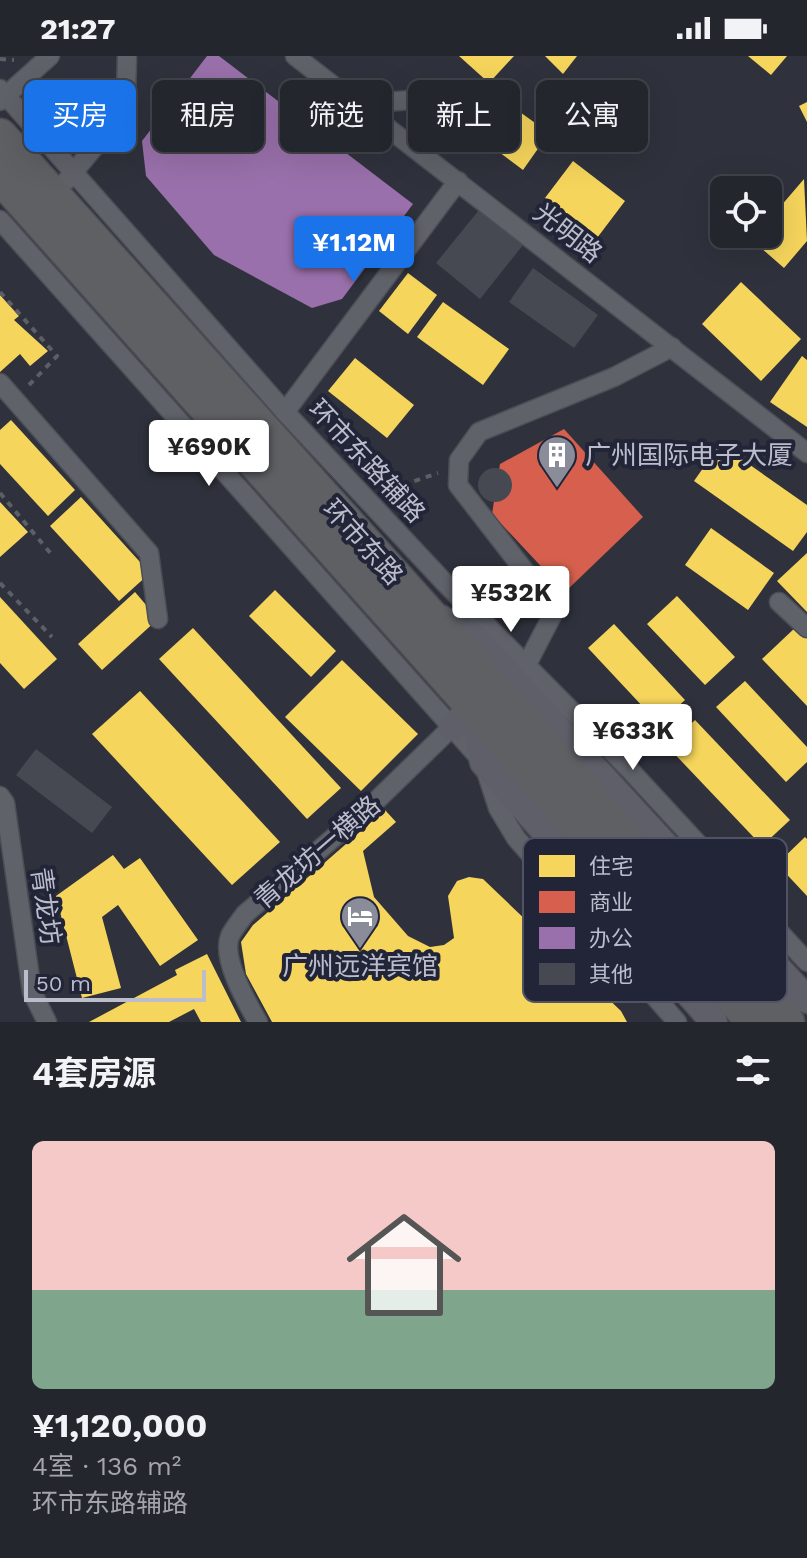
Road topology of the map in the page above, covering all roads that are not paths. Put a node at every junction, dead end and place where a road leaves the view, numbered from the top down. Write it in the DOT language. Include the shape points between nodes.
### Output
graph roads {
  1 [pos="50,56"];
  2 [pos="127,56"];
  3 [pos="295,56"];
  4 [pos="326,80"];
  5 [pos="2,95"];
  6 [pos="392,130"];
  7 [pos="0,136"];
  8 [pos="0,176"];
  9 [pos="458,181"];
  10 [pos="62,184"];
  11 [pos="0,220"];
  12 [pos="672,347"];
  13 [pos="0,383"];
  14 [pos="14,399"];
  15 [pos="285,412"];
  16 [pos="0,413"];
  17 [pos="807,453"];
  18 [pos="434,595"];
  19 [pos="779,602"];
  20 [pos="158,619"];
  21 [pos="807,628"];
  22 [pos="476,639"];
  23 [pos="526,666"];
  24 [pos="507,704"];
  25 [pos="463,717"];
  26 [pos="483,762"];
  27 [pos="0,796"];
  28 [pos="551,838"];
  29 [pos="578,838"];
  30 [pos="625,838"];
  31 [pos="659,838"];
  32 [pos="693,838"];
  33 [pos="523,846"];
  34 [pos="787,940"];
  35 [pos="807,962"];
  36 [pos="787,978"];
  37 [pos="807,1000"];
  38 [pos="660,1002"];
  39 [pos="697,1002"];
  40 [pos="735,1002"];
  41 [pos="769,1002"];
  42 [pos="47,1022"];
  43 [pos="258,1022"];
  44 [pos="677,1022"];
  45 [pos="714,1022"];
  46 [pos="754,1022"];
  47 [pos="787,1022"];
  1 -- 5 [label="street"];
  2 -- 10 [label="street" via="126,98 116,121"];
  3 -- 4 [label="street, 光明路"];
  5 -- 10 [label="street, 环市东路辅路"];
  6 -- 9 [label="street, 光明路"];
  7 -- 10 [label="highway, 环市东路"];
  8 -- 25 [label="highway, 环市东路"];
  9 -- 12 [label="street, 光明路"];
  9 -- 15 [label="street"];
  10 -- 15 [label="street, 环市东路辅路"];
  10 -- 18 [label="highway, 环市东路"];
  11 -- 25 [label="street"];
  12 -- 17 [label="street, 光明路"];
  12 -- 23 [label="street" via="614,377 479,432 459,460 458,485 555,610"];
  13 -- 14 [label="street"];
  14 -- 16 [label="street"];
  14 -- 20 [label="street" via="149,553"];
  15 -- 18 [label="street, 环市东路辅路"];
  18 -- 22 [label="main road"];
  18 -- 23 [label="street, 环市东路辅路"];
  18 -- 24 [label="highway, 环市东路"];
  19 -- 21 [label="street"];
  22 -- 23 [label="street"];
  22 -- 24 [label="street"];
  22 -- 31 [label="main road"];
  23 -- 32 [label="street, 环市东路辅路"];
  24 -- 30 [label="highway, 环市东路"];
  25 -- 26 [label="main road"];
  25 -- 29 [label="highway, 环市东路"];
  25 -- 43 [label="street, 青龙坊一横路" via="245,914 229,939 229,951 241,993"];
  26 -- 28 [label="main road"];
  26 -- 33 [label="street" via="498,808"];
  27 -- 42 [label="street, 青龙坊" via="32,992"];
  34 -- 35 [label="street, 环市东路辅路"];
  36 -- 37 [label="main road"];
  38 -- 44 [label="street"];
  39 -- 45 [label="main road"];
  40 -- 46 [label="highway, 环市东路"];
  41 -- 47 [label="highway, 环市东路"];
}
